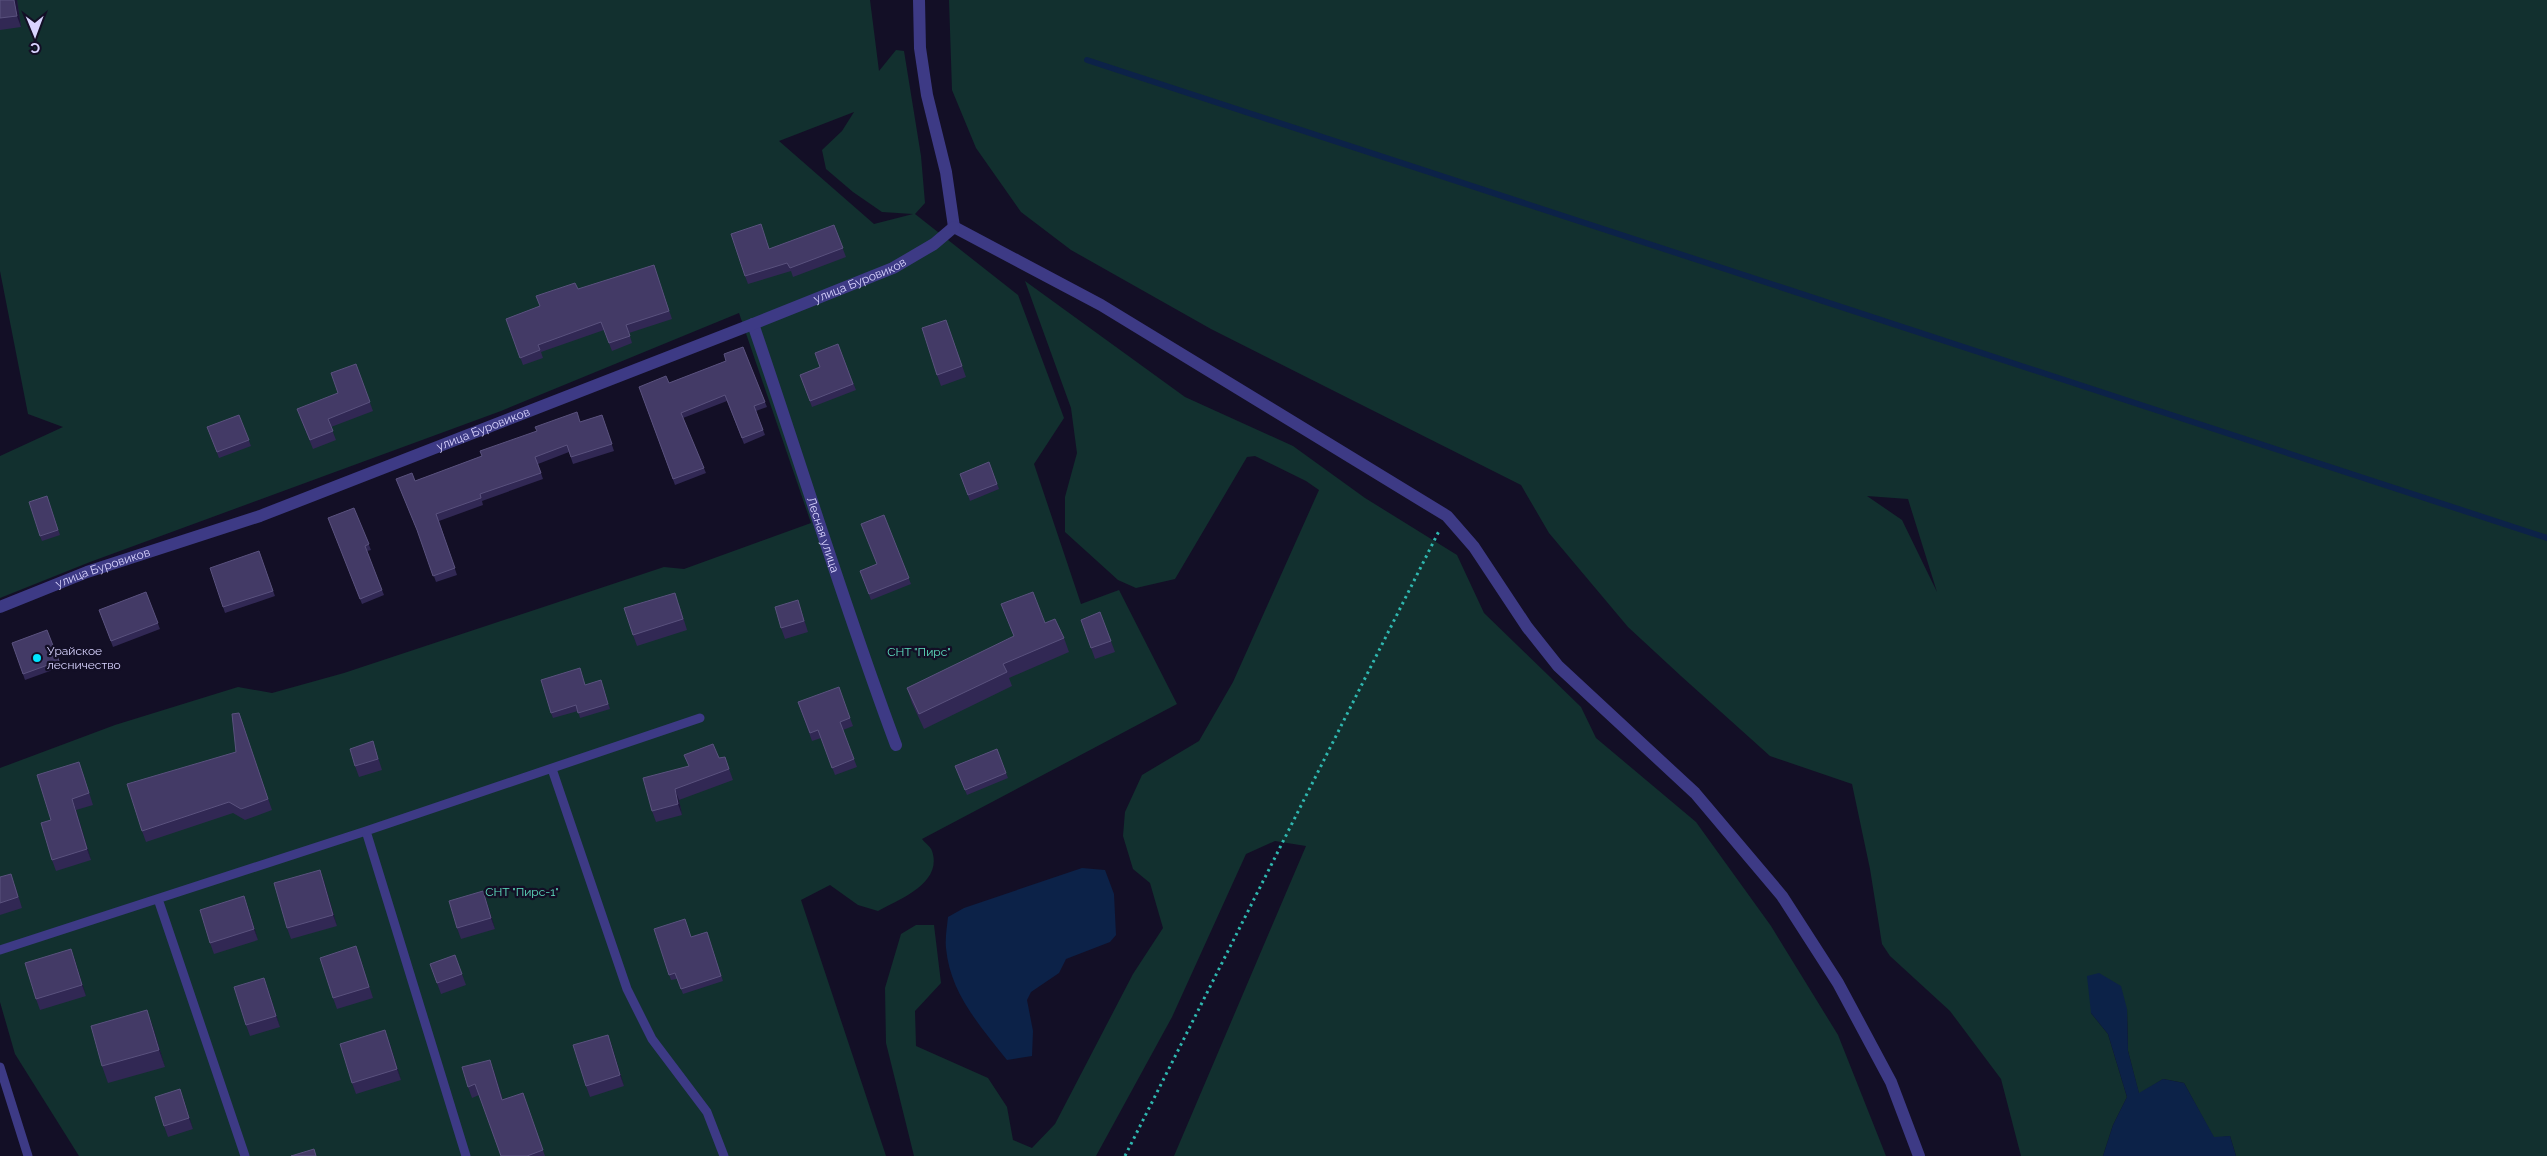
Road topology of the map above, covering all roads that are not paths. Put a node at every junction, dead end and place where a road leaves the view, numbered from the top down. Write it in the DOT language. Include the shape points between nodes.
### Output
graph roads {
  1 [pos="919,0"];
  2 [pos="954,227"];
  3 [pos="753,324"];
  4 [pos="0,607"];
  5 [pos="700,718"];
  6 [pos="896,745"];
  7 [pos="552,769"];
  8 [pos="366,831"];
  9 [pos="158,899"];
  10 [pos="0,950"];
  11 [pos="0,1067"];
  12 [pos="28,1156"];
  13 [pos="245,1156"];
  14 [pos="466,1156"];
  15 [pos="724,1156"];
  16 [pos="1919,1156"];
  1 -- 2 [label="street" via="920,48 927,95 946,172"];
  2 -- 3 [label="street, улица Буровиков" via="934,244 892,268"];
  2 -- 16 [label="street" via="1101,305 1447,516 1474,547 1527,627 1558,666 1695,793 1782,896 1838,983 1891,1082"];
  3 -- 4 [label="street, улица Буровиков" via="260,516 87,572"];
  3 -- 6 [label="street, Лесная улица" via="859,645"];
  5 -- 7 [label="lane"];
  7 -- 8 [label="lane"];
  7 -- 15 [label="lane" via="627,989 652,1039 707,1112"];
  8 -- 9 [label="lane"];
  8 -- 14 [label="lane"];
  9 -- 10 [label="lane"];
  9 -- 13 [label="lane"];
  11 -- 12 [label="lane"];
}
